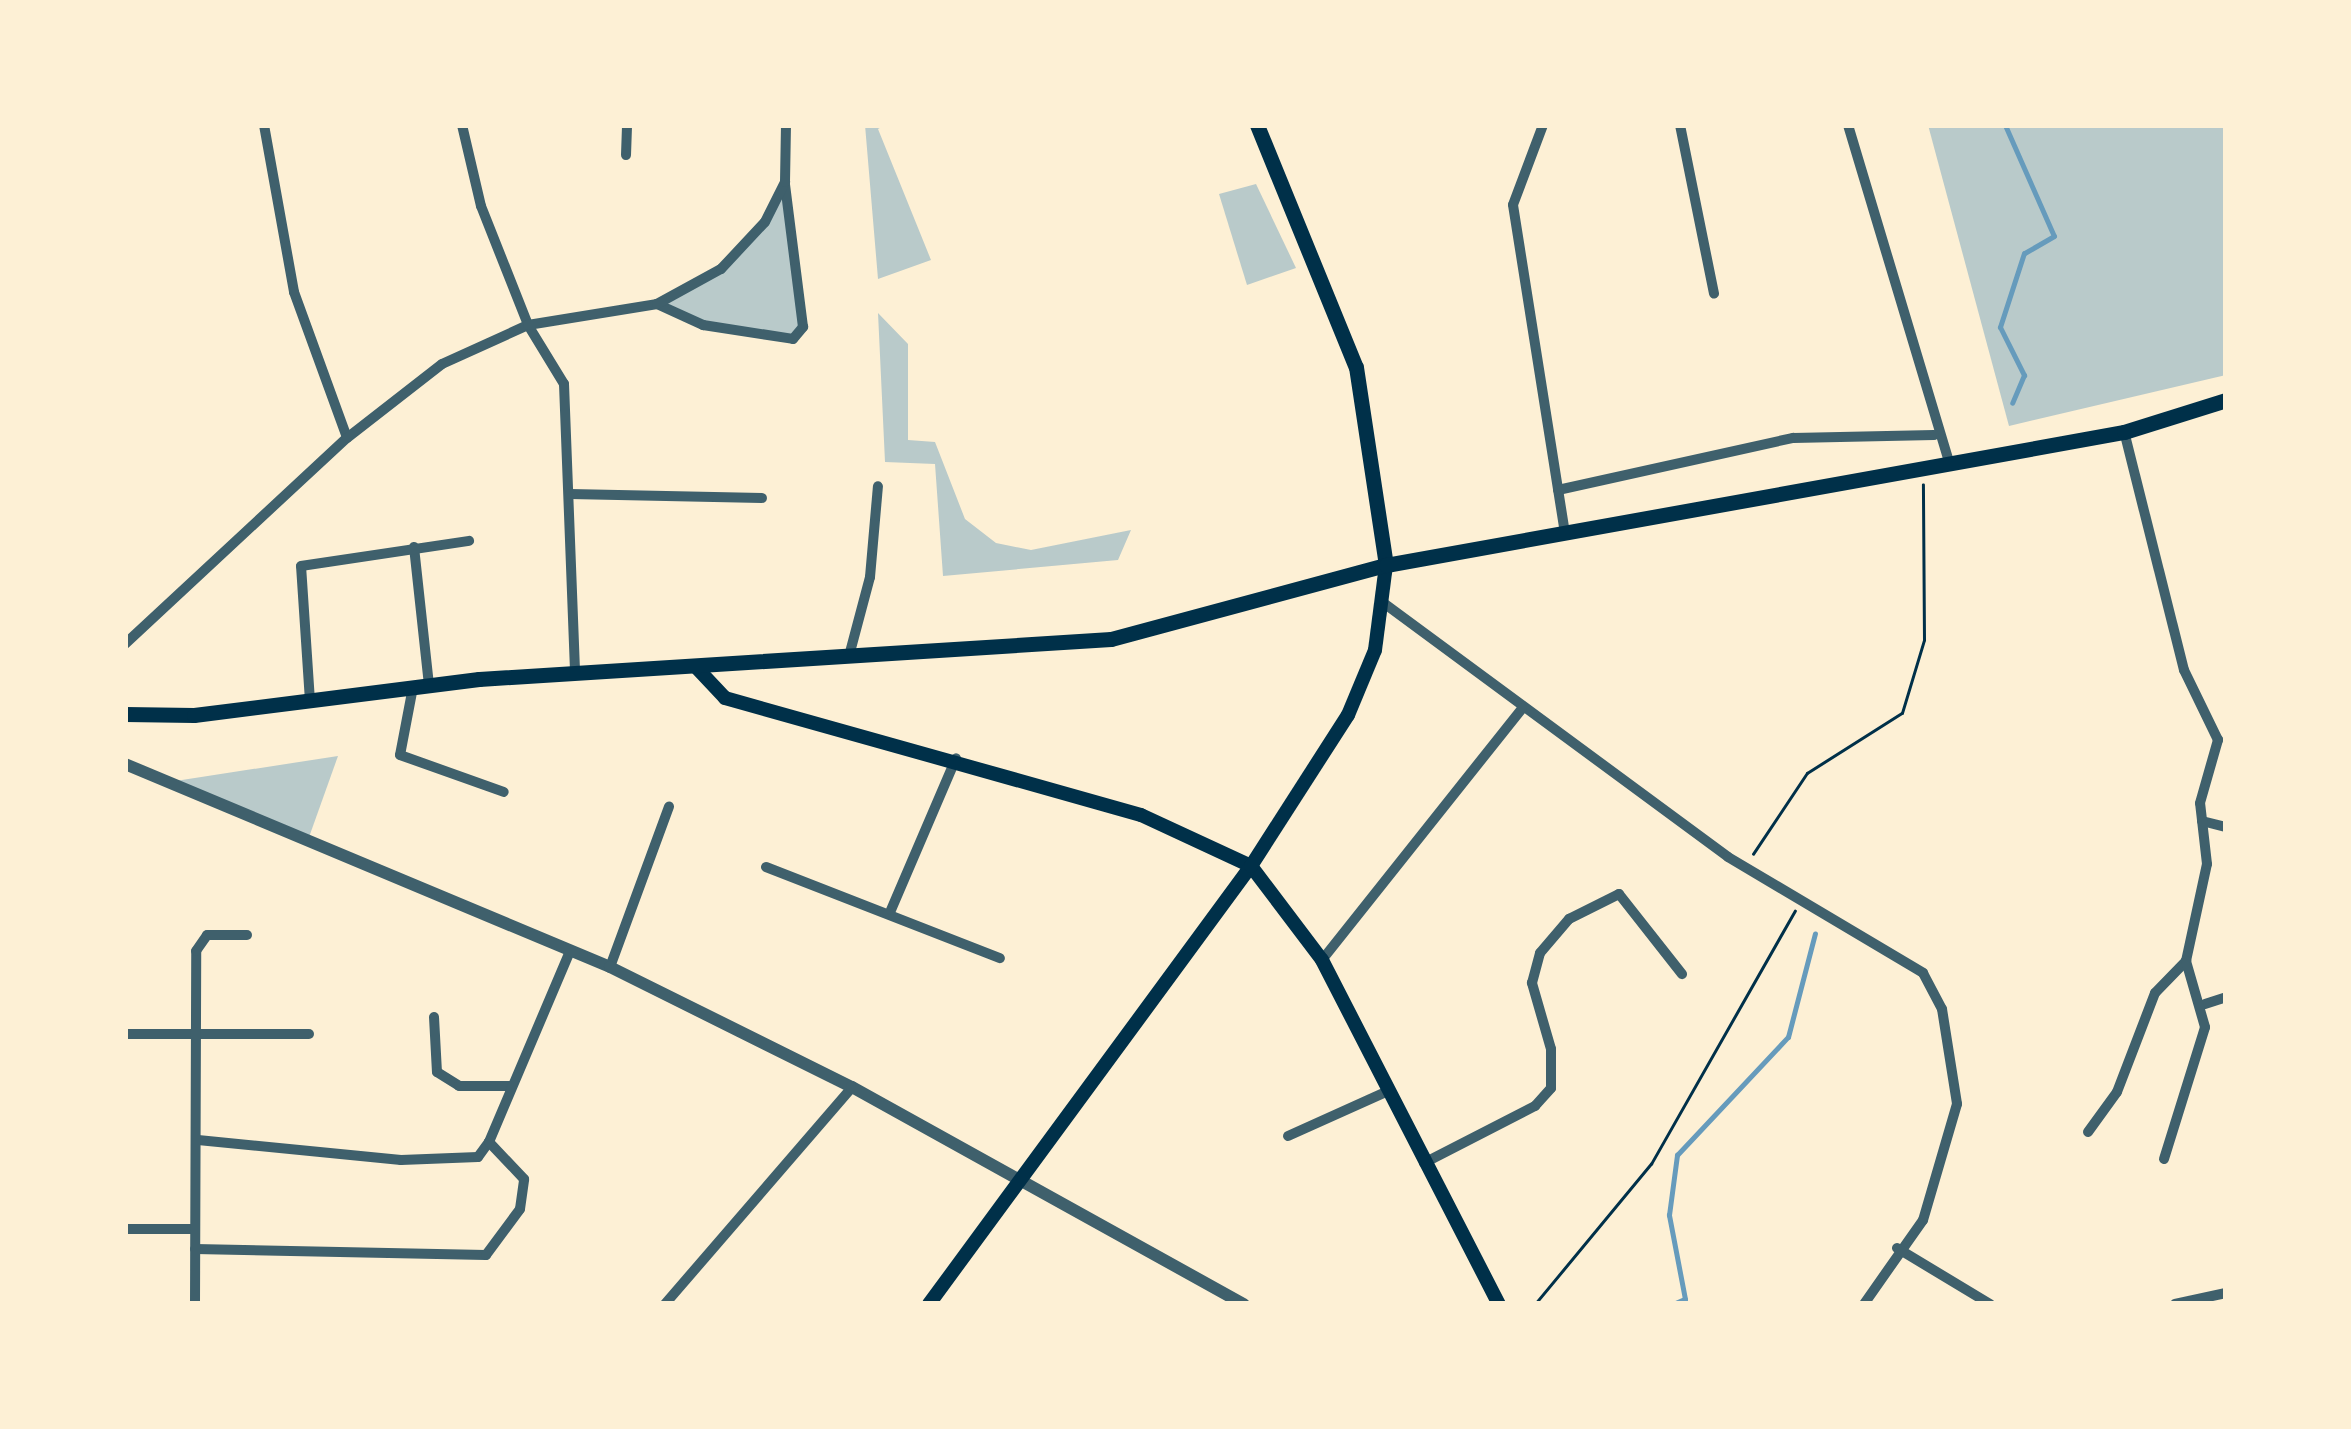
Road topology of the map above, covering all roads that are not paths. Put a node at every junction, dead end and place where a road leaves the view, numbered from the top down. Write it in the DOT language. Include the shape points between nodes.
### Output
graph roads {
  1 [pos="264,125"];
  2 [pos="462,125"];
  3 [pos="627,125"];
  4 [pos="786,125"];
  5 [pos="1257,125"];
  6 [pos="1543,125"];
  7 [pos="1680,125"];
  8 [pos="1848,125"];
  9 [pos="626,156"];
  10 [pos="785,182"];
  11 [pos="1714,294"];
  12 [pos="658,304"];
  13 [pos="528,324"];
  14 [pos="2226,400"];
  15 [pos="2124,432"];
  16 [pos="1934,435"];
  17 [pos="347,438"];
  18 [pos="1950,464"];
  19 [pos="878,486"];
  20 [pos="1558,490"];
  21 [pos="570,494"];
  22 [pos="762,498"];
  23 [pos="1564,528"];
  24 [pos="469,541"];
  25 [pos="414,547"];
  26 [pos="1386,565"];
  27 [pos="1385,604"];
  28 [pos="125,644"];
  29 [pos="849,656"];
  30 [pos="695,666"];
  31 [pos="575,673"];
  32 [pos="421,686"];
  33 [pos="310,701"];
  34 [pos="1522,710"];
  35 [pos="125,714"];
  36 [pos="956,757"];
  37 [pos="125,764"];
  38 [pos="504,792"];
  39 [pos="670,807"];
  40 [pos="2202,820"];
  41 [pos="2226,827"];
  42 [pos="1251,866"];
  43 [pos="766,867"];
  44 [pos="891,910"];
  45 [pos="247,935"];
  46 [pos="570,952"];
  47 [pos="1000,958"];
  48 [pos="1322,960"];
  49 [pos="2186,961"];
  50 [pos="610,967"];
  51 [pos="1682,974"];
  52 [pos="2226,996"];
  53 [pos="2206,1004"];
  54 [pos="434,1017"];
  55 [pos="125,1034"];
  56 [pos="196,1034"];
  57 [pos="309,1034"];
  58 [pos="511,1086"];
  59 [pos="852,1088"];
  60 [pos="1388,1091"];
  61 [pos="2088,1132"];
  62 [pos="1288,1136"];
  63 [pos="198,1140"];
  64 [pos="489,1142"];
  65 [pos="2164,1159"];
  66 [pos="1424,1163"];
  67 [pos="1024,1181"];
  68 [pos="195,1229"];
  69 [pos="125,1230"];
  70 [pos="196,1248"];
  71 [pos="1897,1248"];
  72 [pos="2226,1294"];
  73 [pos="194,1304"];
  74 [pos="665,1304"];
  75 [pos="929,1304"];
  76 [pos="1244,1304"];
  77 [pos="1499,1304"];
  78 [pos="1864,1304"];
  79 [pos="1990,1304"];
  80 [pos="2174,1304"];
  1 -- 17 [label="street" via="294,292"];
  2 -- 13 [label="street" via="481,206"];
  3 -- 9 [label="street"];
  4 -- 10 [label="street"];
  5 -- 26 [label="main road" via="1356,367"];
  6 -- 20 [label="street" via="1513,205"];
  7 -- 11 [label="street"];
  8 -- 16 [label="street"];
  10 -- 12 [label="street" via="765,222 722,269"];
  10 -- 12 [label="street" via="803,327 794,339 703,325"];
  12 -- 13 [label="street"];
  13 -- 17 [label="street" via="442,364"];
  13 -- 21 [label="street" via="564,384"];
  14 -- 15 [label="main road"];
  15 -- 18 [label="main road"];
  15 -- 40 [label="street" via="2184,670 2218,740"];
  16 -- 18 [label="street"];
  16 -- 20 [label="street" via="1793,438"];
  17 -- 28 [label="street"];
  18 -- 23 [label="main road"];
  19 -- 29 [label="street" via="870,577"];
  20 -- 23 [label="street"];
  21 -- 22 [label="street"];
  21 -- 31 [label="street"];
  23 -- 26 [label="main road"];
  24 -- 25 [label="street"];
  25 -- 32 [label="street"];
  25 -- 33 [label="street" via="300,566"];
  26 -- 27 [label="main road"];
  26 -- 29 [label="main road" via="1111,639"];
  27 -- 34 [label="street"];
  27 -- 42 [label="main road" via="1348,714"];
  29 -- 30 [label="main road"];
  30 -- 31 [label="main road"];
  30 -- 36 [label="main road" via="725,698"];
  31 -- 32 [label="main road"];
  32 -- 33 [label="main road"];
  32 -- 38 [label="street" via="400,755"];
  33 -- 35 [label="main road"];
  34 -- 48 [label="street"];
  34 -- 71 [label="street" via="1744,868 1923,973 1942,1009 1957,1104 1923,1220"];
  36 -- 42 [label="main road" via="1141,815"];
  36 -- 44 [label="street"];
  37 -- 46 [label="street"];
  39 -- 50 [label="street"];
  40 -- 41 [label="street"];
  40 -- 49 [label="street" via="2207,864"];
  42 -- 48 [label="main road"];
  42 -- 67 [label="main road"];
  43 -- 44 [label="street"];
  44 -- 47 [label="street"];
  45 -- 56 [label="street" via="208,935 196,951"];
  46 -- 50 [label="street"];
  46 -- 58 [label="street"];
  48 -- 60 [label="main road"];
  49 -- 53 [label="street"];
  49 -- 61 [label="street" via="2155,993 2117,1092"];
  50 -- 59 [label="street"];
  51 -- 66 [label="street" via="1619,894 1568,918 1540,954 1532,982 1552,1049 1550,1088 1535,1106"];
  52 -- 53 [label="street"];
  53 -- 65 [label="street"];
  54 -- 58 [label="street" via="437,1072 458,1086"];
  55 -- 56 [label="street"];
  56 -- 57 [label="street"];
  56 -- 63 [label="street"];
  58 -- 64 [label="street"];
  59 -- 67 [label="street"];
  59 -- 74 [label="street"];
  60 -- 62 [label="street"];
  60 -- 66 [label="main road"];
  63 -- 64 [label="street" via="401,1160 478,1157"];
  63 -- 68 [label="street"];
  64 -- 70 [label="street" via="524,1180 520,1209 486,1254"];
  66 -- 77 [label="main road"];
  67 -- 75 [label="main road"];
  67 -- 76 [label="street"];
  68 -- 69 [label="street"];
  68 -- 70 [label="street"];
  70 -- 73 [label="street"];
  71 -- 78 [label="street"];
  71 -- 79 [label="street"];
  72 -- 80 [label="street"];
}
